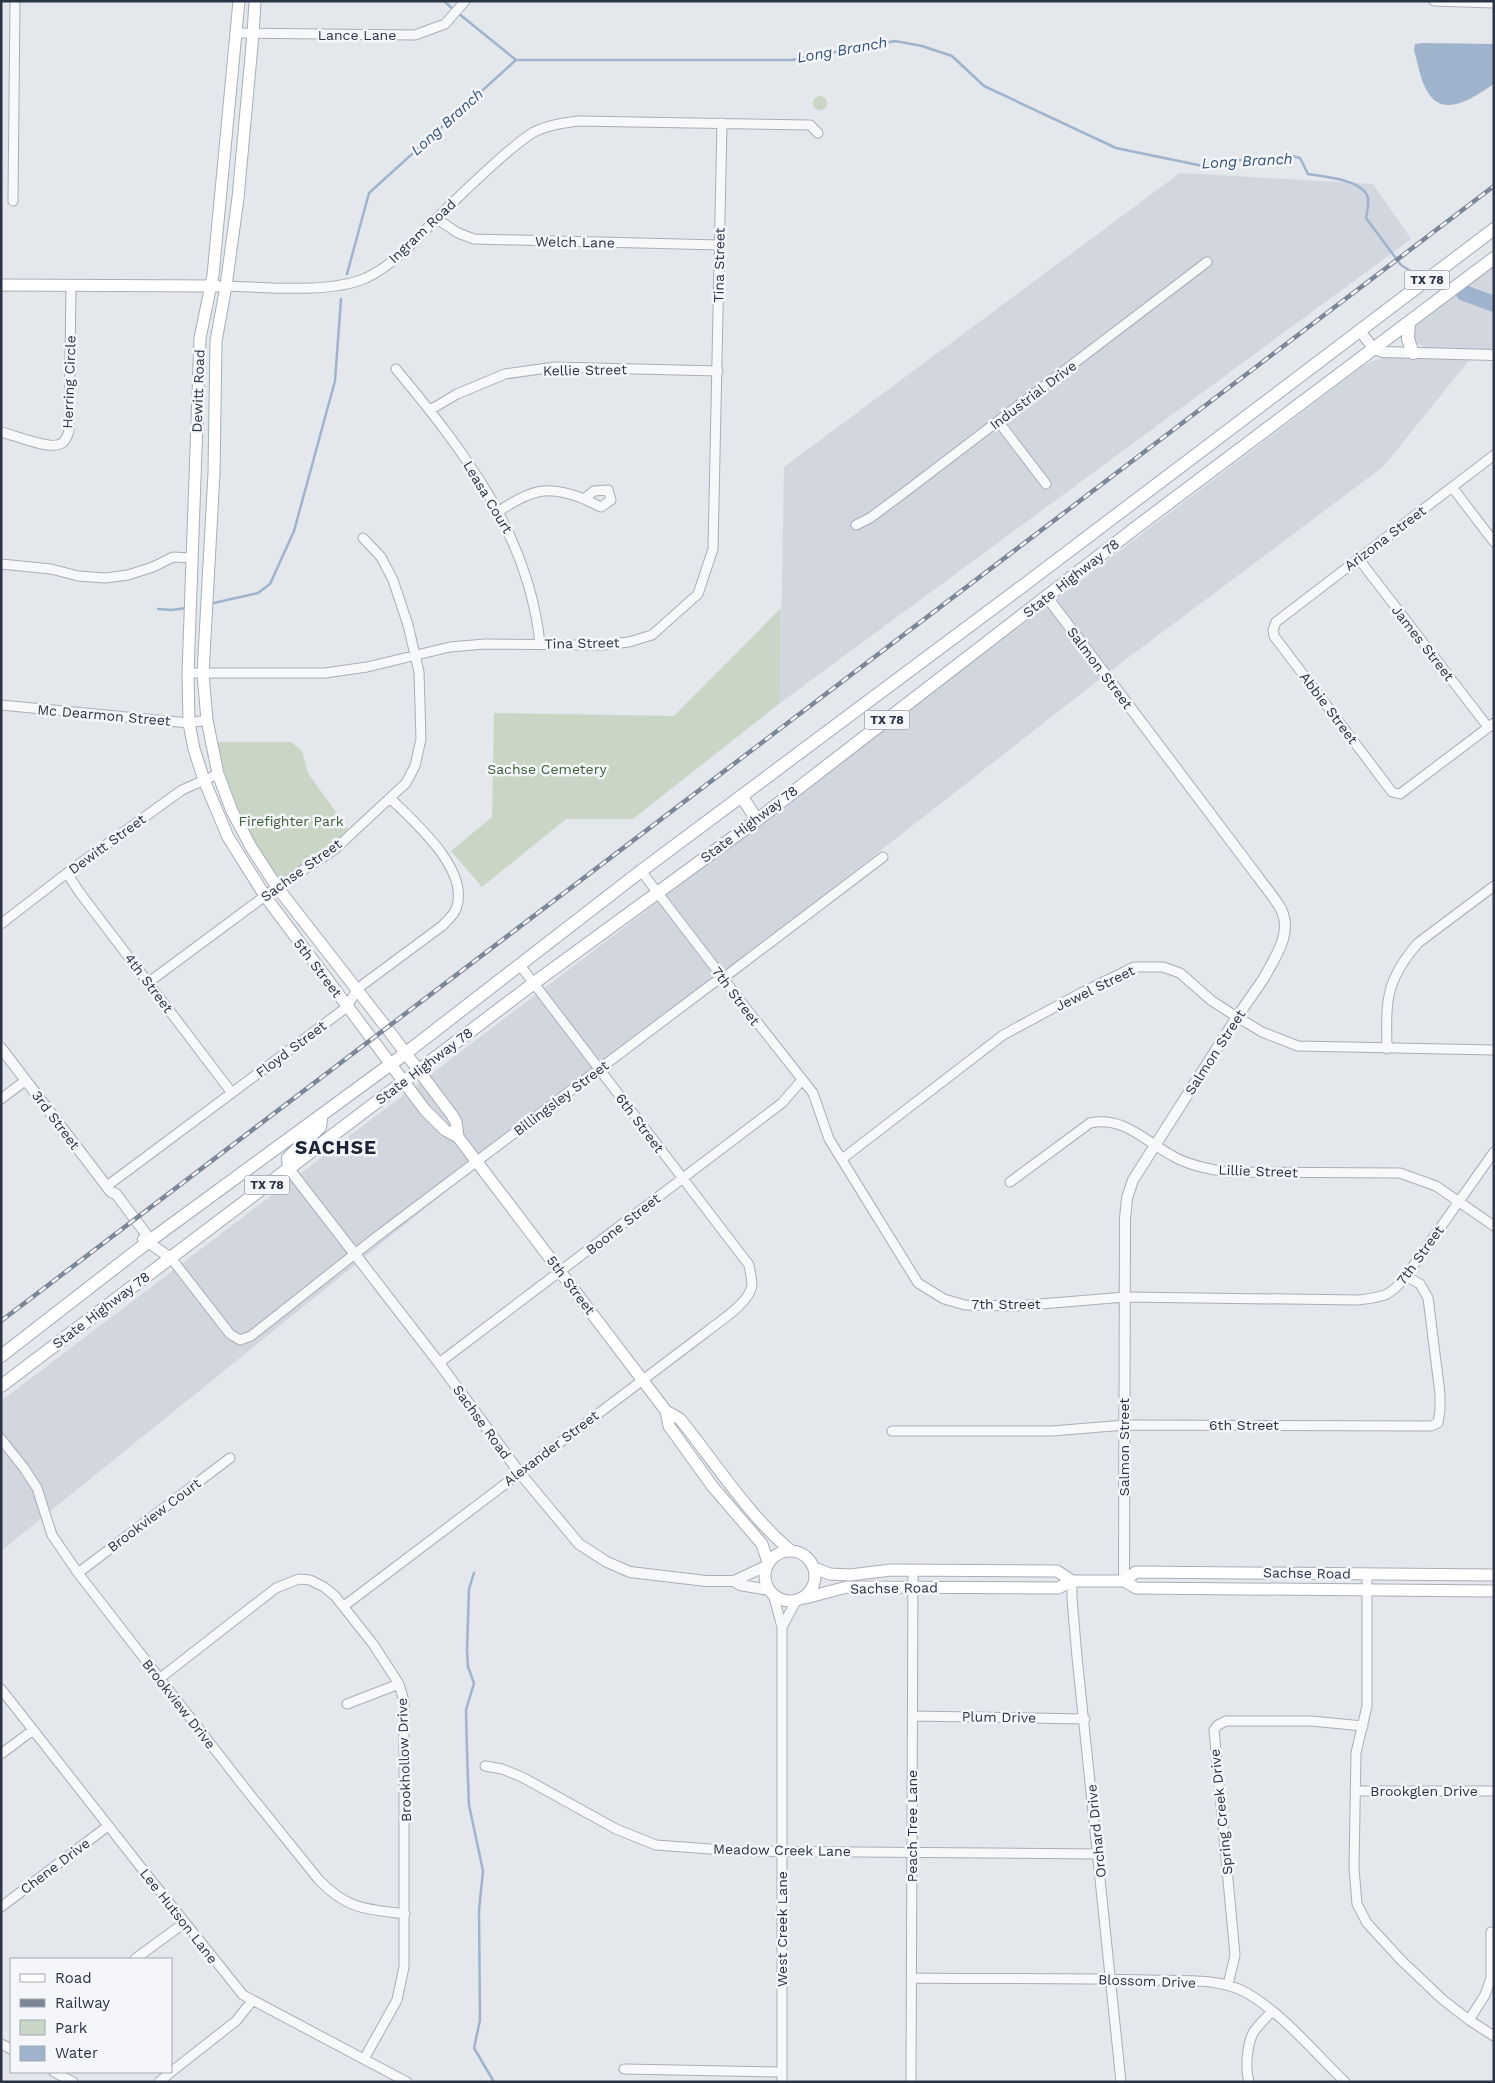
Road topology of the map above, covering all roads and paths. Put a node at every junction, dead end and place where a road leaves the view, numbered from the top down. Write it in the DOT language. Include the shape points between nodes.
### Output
graph roads {
  1 [pos="15,1"];
  2 [pos="240,1"];
  3 [pos="255,1"];
  4 [pos="1434,1"];
  5 [pos="464,3"];
  6 [pos="1494,3"];
  7 [pos="237,33"];
  8 [pos="253,34"];
  9 [pos="722,123"];
  10 [pos="818,134"];
  11 [pos="13,201"];
  12 [pos="437,219"];
  13 [pos="1494,229"];
  14 [pos="720,245"];
  15 [pos="1494,258"];
  16 [pos="1207,262"];
  17 [pos="1,285"];
  18 [pos="71,286"];
  19 [pos="210,286"];
  20 [pos="226,286"];
  21 [pos="1409,322"];
  22 [pos="203,324"];
  23 [pos="219,326"];
  24 [pos="1360,331"];
  25 [pos="1373,348"];
  26 [pos="1414,353"];
  27 [pos="1494,355"];
  28 [pos="396,369"];
  29 [pos="718,370"];
  30 [pos="430,410"];
  31 [pos="998,421"];
  32 [pos="1,432"];
  33 [pos="1494,456"];
  34 [pos="1046,484"];
  35 [pos="1452,487"];
  36 [pos="584,499"];
  37 [pos="499,511"];
  38 [pos="193,514"];
  39 [pos="212,515"];
  40 [pos="856,525"];
  41 [pos="363,538"];
  42 [pos="1494,542"];
  43 [pos="192,558"];
  44 [pos="1358,558"];
  45 [pos="209,559"];
  46 [pos="1,564"];
  47 [pos="1047,597"];
  48 [pos="1276,622"];
  49 [pos="540,644"];
  50 [pos="415,655"];
  51 [pos="188,674"];
  52 [pos="203,674"];
  53 [pos="1,705"];
  54 [pos="207,720"];
  55 [pos="189,723"];
  56 [pos="1491,725"];
  57 [pos="218,774"];
  58 [pos="204,780"];
  59 [pos="742,797"];
  60 [pos="390,798"];
  61 [pos="757,820"];
  62 [pos="883,857"];
  63 [pos="641,870"];
  64 [pos="67,873"];
  65 [pos="1494,886"];
  66 [pos="277,887"];
  67 [pos="658,892"];
  68 [pos="265,896"];
  69 [pos="1,924"];
  70 [pos="519,964"];
  71 [pos="340,968"];
  72 [pos="723,978"];
  73 [pos="326,979"];
  74 [pos="149,982"];
  75 [pos="534,983"];
  76 [pos="357,989"];
  77 [pos="348,1007"];
  78 [pos="1237,1017"];
  79 [pos="1,1048"];
  80 [pos="1386,1049"];
  81 [pos="1494,1050"];
  82 [pos="406,1053"];
  83 [pos="391,1065"];
  84 [pos="599,1068"];
  85 [pos="418,1070"];
  86 [pos="26,1080"];
  87 [pos="802,1080"];
  88 [pos="403,1082"];
  89 [pos="232,1093"];
  90 [pos="1,1099"];
  91 [pos="322,1116"];
  92 [pos="458,1137"];
  93 [pos="1154,1144"];
  94 [pos="1494,1152"];
  95 [pos="842,1159"];
  96 [pos="476,1162"];
  97 [pos="289,1169"];
  98 [pos="682,1178"];
  99 [pos="1010,1182"];
  100 [pos="109,1189"];
  101 [pos="1458,1201"];
  102 [pos="1494,1226"];
  103 [pos="148,1242"];
  104 [pos="354,1255"];
  105 [pos="171,1258"];
  106 [pos="561,1270"];
  107 [pos="1406,1276"];
  108 [pos="752,1285"];
  109 [pos="1125,1297"];
  110 [pos="240,1340"];
  111 [pos="1,1356"];
  112 [pos="439,1363"];
  113 [pos="642,1380"];
  114 [pos="1,1386"];
  115 [pos="666,1411"];
  116 [pos="1124,1425"];
  117 [pos="892,1431"];
  118 [pos="1,1439"];
  119 [pos="230,1458"];
  120 [pos="519,1472"];
  121 [pos="790,1550"];
  122 [pos="767,1564"];
  123 [pos="814,1568"];
  124 [pos="913,1570"];
  125 [pos="78,1572"];
  126 [pos="1367,1574"];
  127 [pos="1494,1575"];
  128 [pos="734,1581"];
  129 [pos="1072,1581"];
  130 [pos="1124,1581"];
  131 [pos="913,1587"];
  132 [pos="1367,1590"];
  133 [pos="771,1592"];
  134 [pos="1494,1592"];
  135 [pos="800,1599"];
  136 [pos="344,1606"];
  137 [pos="782,1627"];
  138 [pos="159,1679"];
  139 [pos="399,1684"];
  140 [pos="1,1689"];
  141 [pos="348,1704"];
  142 [pos="913,1716"];
  143 [pos="1084,1719"];
  144 [pos="1363,1726"];
  145 [pos="33,1730"];
  146 [pos="1,1754"];
  147 [pos="485,1766"];
  148 [pos="1355,1791"];
  149 [pos="1494,1791"];
  150 [pos="108,1826"];
  151 [pos="782,1851"];
  152 [pos="912,1851"];
  153 [pos="1098,1854"];
  154 [pos="1,1907"];
  155 [pos="405,1914"];
  156 [pos="184,1923"];
  157 [pos="1491,1932"];
  158 [pos="135,1958"];
  159 [pos="912,1978"];
  160 [pos="1110,1979"];
  161 [pos="1228,1985"];
  162 [pos="252,2001"];
  163 [pos="1272,2011"];
  164 [pos="1469,2020"];
  165 [pos="1494,2036"];
  166 [pos="364,2059"];
  167 [pos="624,2070"];
  168 [pos="172,2071"];
  169 [pos="56,2073"];
  170 [pos="170,2073"];
  171 [pos="782,2077"];
  172 [pos="73,2082"];
  173 [pos="159,2082"];
  174 [pos="407,2082"];
  175 [pos="911,2082"];
  176 [pos="1121,2082"];
  177 [pos="1249,2082"];
  178 [pos="1345,2082"];
  1 -- 11 [label="street"];
  2 -- 7 [label="main road, Dewitt Road"];
  3 -- 8 [label="main road, Dewitt Road"];
  4 -- 6 [label="street"];
  5 -- 8 [label="street, Lance Lane" via="445,24 415,35"];
  7 -- 8 [label="street, Lance Lane"];
  7 -- 19 [label="main road, Dewitt Road"];
  8 -- 20 [label="main road, Dewitt Road" via="238,198"];
  9 -- 10 [label="street, Ingram Road" via="810,124"];
  9 -- 12 [label="street, Ingram Road" via="578,121 555,124 534,132 512,147"];
  9 -- 14 [label="street, Tina Street"];
  12 -- 14 [label="street, Welch Lane" via="474,239"];
  12 -- 20 [label="street, Ingram Road" via="402,253 365,278 326,288"];
  13 -- 24 [label="main road, State Highway 78 / TX 78"];
  14 -- 29 [label="street, Tina Street"];
  15 -- 21 [label="main road, State Highway 78 / TX 78"];
  16 -- 31 [label="street, Industrial Drive"];
  17 -- 18 [label="main road, Ingram Road"];
  18 -- 19 [label="main road, Ingram Road"];
  18 -- 32 [label="street, Herring Circle" via="69,431 65,441 58,446 43,444"];
  19 -- 20 [label="main road, Ingram Road"];
  19 -- 22 [label="main road, Dewitt Road"];
  20 -- 23 [label="main road, Dewitt Road"];
  21 -- 25 [label="main road, State Highway 78 / TX 78"];
  21 -- 26 [label="main road" via="1408,339"];
  22 -- 23 [label="main road"];
  22 -- 38 [label="main road, Dewitt Road"];
  23 -- 39 [label="main road, Dewitt Road"];
  24 -- 25 [label="street"];
  24 -- 59 [label="main road, State Highway 78 / TX 78"];
  25 -- 26 [label="street" via="1382,352"];
  25 -- 47 [label="main road, State Highway 78 / TX 78"];
  26 -- 27 [label="street"];
  28 -- 30 [label="street, Leasa Court"];
  29 -- 30 [label="street, Kellie Street" via="555,368 505,374 457,394"];
  29 -- 49 [label="street, Tina Street" via="713,549 698,594 652,634 629,642"];
  30 -- 37 [label="street, Leasa Court"];
  31 -- 34 [label="street"];
  31 -- 40 [label="street, Industrial Drive" via="870,518"];
  33 -- 35 [label="street, Arizona Street"];
  35 -- 42 [label="street"];
  35 -- 44 [label="street, Arizona Street"];
  36 -- 37 [label="street" via="552,489 517,499"];
  37 -- 49 [label="street, Leasa Court" via="512,537 527,583"];
  38 -- 39 [label="main road"];
  38 -- 43 [label="main road, Dewitt Road"];
  39 -- 45 [label="main road, Dewitt Road"];
  41 -- 50 [label="street, Sachse Street" via="381,557 393,580"];
  43 -- 45 [label="main road"];
  43 -- 46 [label="street" via="173,557 128,575 105,578"];
  43 -- 51 [label="main road, Dewitt Road"];
  44 -- 48 [label="street, Arizona Street"];
  44 -- 56 [label="street, James Street"];
  45 -- 52 [label="main road, Dewitt Road"];
  47 -- 61 [label="main road, State Highway 78 / TX 78"];
  47 -- 78 [label="street, Salmon Street" via="1281,910 1285,928 1280,949"];
  48 -- 56 [label="street, Abbie Street" via="1274,636 1392,792 1400,794"];
  49 -- 50 [label="street, Tina Street" via="450,647"];
  50 -- 52 [label="street, Tina Street" via="325,673"];
  50 -- 60 [label="street, Sachse Street" via="419,672 421,739 406,783"];
  51 -- 52 [label="street, Tina Street"];
  51 -- 55 [label="main road, Dewitt Road"];
  52 -- 54 [label="main road, Dewitt Road"];
  53 -- 55 [label="street, Mc Dearmon Street"];
  54 -- 55 [label="street, Mc Dearmon Street"];
  54 -- 57 [label="main road, Dewitt Road"];
  55 -- 58 [label="main road, Dewitt Road"];
  57 -- 58 [label="street, Dewitt Street"];
  57 -- 66 [label="main road, 5th Street" via="232,811"];
  58 -- 64 [label="street, Dewitt Street" via="182,790"];
  58 -- 68 [label="main road, 5th Street" via="228,837"];
  59 -- 61 [label="main road"];
  59 -- 63 [label="main road, State Highway 78 / TX 78"];
  60 -- 66 [label="street, Sachse Street" via="334,850"];
  60 -- 76 [label="street, Floyd Street" via="446,860 459,898 453,915 442,926"];
  61 -- 67 [label="main road, State Highway 78 / TX 78"];
  62 -- 72 [label="street, Billingsley Street"];
  63 -- 67 [label="street, 7th Street"];
  63 -- 70 [label="main road, State Highway 78 / TX 78"];
  64 -- 69 [label="street, Dewitt Street"];
  64 -- 74 [label="street, 4th Street"];
  65 -- 80 [label="street" via="1408,954 1390,989 1386,1009"];
  66 -- 68 [label="street, Sachse Street"];
  66 -- 71 [label="main road, 5th Street"];
  67 -- 72 [label="street, 7th Street"];
  67 -- 75 [label="main road, State Highway 78 / TX 78"];
  68 -- 73 [label="main road, 5th Street"];
  68 -- 74 [label="street, Sachse Street"];
  70 -- 75 [label="street, 6th Street"];
  70 -- 82 [label="main road, State Highway 78 / TX 78"];
  71 -- 73 [label="main road"];
  71 -- 76 [label="main road, 5th Street"];
  72 -- 84 [label="street, Billingsley Street"];
  72 -- 87 [label="street, 7th Street"];
  73 -- 77 [label="main road, 5th Street"];
  74 -- 89 [label="street, 4th Street"];
  75 -- 84 [label="street, 6th Street"];
  75 -- 85 [label="main road, State Highway 78 / TX 78"];
  76 -- 77 [label="street, Floyd Street"];
  76 -- 82 [label="main road, 5th Street"];
  77 -- 83 [label="main road, 5th Street"];
  77 -- 89 [label="street, Floyd Street"];
  78 -- 80 [label="street, Jewel Street" via="1262,1032 1298,1046"];
  78 -- 93 [label="street, Salmon Street"];
  78 -- 95 [label="street, Jewel Street" via="1180,974 1163,967 1134,967 1003,1035"];
  79 -- 86 [label="street, 3rd Street"];
  80 -- 81 [label="street, Jewel Street"];
  82 -- 83 [label="main road, State Highway 78 / TX 78"];
  82 -- 85 [label="main road, 5th Street"];
  83 -- 88 [label="main road, 5th Street"];
  83 -- 91 [label="main road, State Highway 78 / TX 78"];
  84 -- 96 [label="street, Billingsley Street"];
  84 -- 98 [label="street, 6th Street"];
  85 -- 88 [label="main road, State Highway 78 / TX 78"];
  85 -- 92 [label="main road, 5th Street" via="452,1115"];
  86 -- 90 [label="street"];
  86 -- 100 [label="street, 3rd Street"];
  87 -- 95 [label="street, 7th Street" via="813,1093 828,1139"];
  87 -- 98 [label="street, Boone Street" via="782,1103"];
  88 -- 92 [label="main road, 5th Street" via="444,1130"];
  88 -- 97 [label="main road, State Highway 78 / TX 78"];
  89 -- 100 [label="street, Floyd Street"];
  91 -- 97 [label="main road" via="320,1127 288,1158"];
  91 -- 103 [label="main road, State Highway 78 / TX 78"];
  92 -- 96 [label="main road, 5th Street"];
  93 -- 99 [label="street, Lillie Street" via="1128,1128 1110,1122 1090,1123"];
  93 -- 101 [label="street, Lillie Street" via="1172,1156 1227,1172 1400,1173 1436,1186"];
  93 -- 109 [label="street, Salmon Street" via="1133,1180 1127,1198"];
  94 -- 101 [label="street, 7th Street"];
  95 -- 109 [label="street, 7th Street" via="918,1283 944,1299 965,1305 1018,1306"];
  96 -- 104 [label="street, Billingsley Street"];
  96 -- 106 [label="main road, 5th Street"];
  97 -- 104 [label="street, Sachse Road"];
  97 -- 105 [label="main road, State Highway 78 / TX 78"];
  98 -- 106 [label="street, Boone Street"];
  98 -- 108 [label="street, 6th Street" via="749,1266"];
  100 -- 103 [label="street, 3rd Street" via="111,1197 141,1239"];
  101 -- 102 [label="street, Lillie Street"];
  101 -- 107 [label="street, 7th Street"];
  103 -- 105 [label="street, 3rd Street"];
  103 -- 111 [label="main road, State Highway 78 / TX 78"];
  104 -- 110 [label="street, Billingsley Street" via="250,1336"];
  104 -- 112 [label="street, Sachse Road"];
  105 -- 110 [label="street, 3rd Street" via="230,1334"];
  105 -- 114 [label="main road, State Highway 78 / TX 78"];
  106 -- 112 [label="street, Boone Street"];
  106 -- 113 [label="main road, 5th Street"];
  107 -- 109 [label="street, 7th Street" via="1384,1297 1358,1300"];
  107 -- 116 [label="street, 6th Street" via="1420,1284 1428,1298 1440,1394 1438,1422 1432,1426"];
  108 -- 113 [label="street, Alexander Street" via="741,1304"];
  109 -- 116 [label="street, Salmon Street"];
  112 -- 120 [label="street, Sachse Road"];
  113 -- 115 [label="main road, 5th Street"];
  113 -- 120 [label="street, Alexander Street"];
  115 -- 121 [label="main road, 5th Street" via="680,1419 756,1517"];
  115 -- 122 [label="main road, 5th Street" via="669,1426 713,1487 762,1544"];
  116 -- 117 [label="street, 6th Street" via="1052,1431"];
  116 -- 130 [label="street, Salmon Street"];
  118 -- 125 [label="street, Brookview Drive" via="37,1488 52,1535"];
  119 -- 125 [label="street, Brookview Court"];
  120 -- 128 [label="street, Sachse Road" via="579,1544 607,1562 630,1572"];
  120 -- 136 [label="street, Alexander Street"];
  121 -- 122 [label="main road" via="781,1552"];
  121 -- 123 [label="main road" via="804,1555"];
  122 -- 128 [label="street, Sachse Road"];
  122 -- 133 [label="main road" via="766,1580"];
  123 -- 124 [label="main road, Sachse Road" via="830,1574"];
  123 -- 135 [label="main road" via="814,1584"];
  124 -- 129 [label="main road, Sachse Road" via="1057,1571"];
  124 -- 131 [label="street, Peach Tree Lane"];
  125 -- 138 [label="street, Brookview Drive"];
  126 -- 127 [label="main road, Sachse Road"];
  126 -- 130 [label="main road, Sachse Road" via="1136,1572"];
  126 -- 132 [label="street"];
  128 -- 133 [label="street, Sachse Road"];
  129 -- 130 [label="main road, Sachse Road"];
  129 -- 131 [label="main road, Sachse Road" via="1058,1588"];
  129 -- 143 [label="street, Orchard Drive"];
  130 -- 132 [label="main road, Sachse Road" via="1136,1588"];
  131 -- 135 [label="main road, Sachse Road" via="847,1588"];
  131 -- 142 [label="street, Peach Tree Lane"];
  132 -- 134 [label="main road, Sachse Road"];
  132 -- 144 [label="street" via="1367,1706"];
  133 -- 135 [label="main road" via="779,1600"];
  133 -- 137 [label="street, West Creek Lane"];
  135 -- 137 [label="street, West Creek Lane"];
  136 -- 138 [label="street, Brookhollow Drive" via="324,1587 310,1580 290,1581 276,1588"];
  136 -- 139 [label="street, Brookhollow Drive"];
  137 -- 151 [label="street, West Creek Lane"];
  138 -- 155 [label="street, Brookview Drive" via="332,1894 350,1905"];
  139 -- 141 [label="street"];
  139 -- 155 [label="street, Brookhollow Drive" via="404,1701"];
  140 -- 145 [label="street, Lee Hutson Lane"];
  142 -- 143 [label="street, Plum Drive"];
  142 -- 152 [label="street, Peach Tree Lane"];
  143 -- 153 [label="street, Orchard Drive"];
  144 -- 148 [label="street" via="1356,1753"];
  144 -- 161 [label="street, Spring Creek Drive" via="1311,1721 1226,1721 1214,1730 1235,1955"];
  145 -- 146 [label="street"];
  145 -- 150 [label="street, Lee Hutson Lane"];
  147 -- 151 [label="street, Meadow Creek Lane" via="522,1777 616,1830 656,1845"];
  148 -- 149 [label="street, Brookglen Drive"];
  148 -- 164 [label="street" via="1357,1904 1367,1923 1401,1960"];
  150 -- 154 [label="street, Chene Drive"];
  150 -- 156 [label="street, Lee Hutson Lane"];
  151 -- 152 [label="street, Meadow Creek Lane"];
  151 -- 171 [label="street, West Creek Lane"];
  152 -- 153 [label="street, Meadow Creek Lane"];
  152 -- 159 [label="street, Peach Tree Lane"];
  153 -- 160 [label="street, Orchard Drive"];
  155 -- 166 [label="street, Brookhollow Drive" via="404,1968 397,2000"];
  156 -- 158 [label="street"];
  156 -- 162 [label="street, Lee Hutson Lane" via="243,1995"];
  157 -- 164 [label="street" via="1491,1978 1485,1995"];
  159 -- 160 [label="street, Blossom Drive"];
  159 -- 175 [label="street, Peach Tree Lane"];
  160 -- 161 [label="street, Blossom Drive"];
  160 -- 176 [label="street, Orchard Drive"];
  161 -- 163 [label="street, Blossom Drive"];
  162 -- 166 [label="street, Lee Hutson Lane"];
  162 -- 168 [label="street" via="236,2021"];
  163 -- 177 [label="street" via="1253,2033 1249,2051"];
  163 -- 178 [label="street, Blossom Drive"];
  164 -- 165 [label="street"];
  166 -- 174 [label="street, Lee Hutson Lane"];
  167 -- 171 [label="street"];
  169 -- 172 [label="street"];
  170 -- 173 [label="street"];
}
